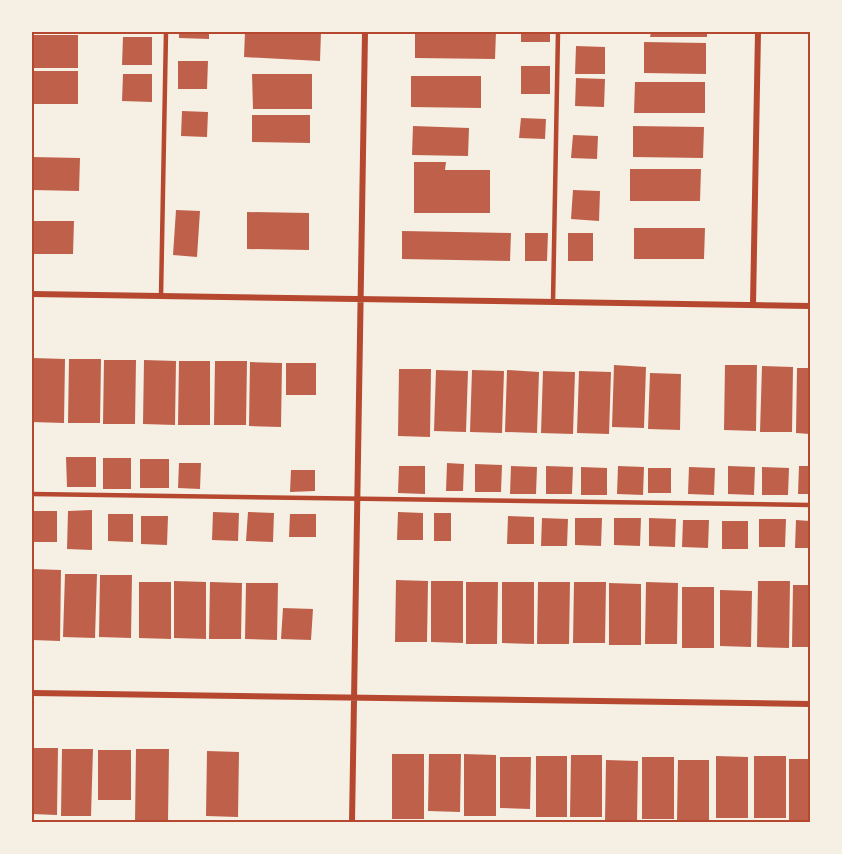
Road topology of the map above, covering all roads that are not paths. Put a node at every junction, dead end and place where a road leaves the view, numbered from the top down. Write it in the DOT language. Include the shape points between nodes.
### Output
graph roads {
  1 [pos="166,32"];
  2 [pos="365,32"];
  3 [pos="558,32"];
  4 [pos="758,32"];
  5 [pos="32,294"];
  6 [pos="161,296"];
  7 [pos="360,299"];
  8 [pos="553,302"];
  9 [pos="753,305"];
  10 [pos="810,306"];
  11 [pos="32,495"];
  12 [pos="357,500"];
  13 [pos="810,505"];
  14 [pos="32,693"];
  15 [pos="354,697"];
  16 [pos="810,704"];
  17 [pos="352,822"];
  1 -- 6 [label="lane"];
  2 -- 7 [label="street"];
  3 -- 8 [label="lane"];
  4 -- 9 [label="street"];
  5 -- 6 [label="street"];
  6 -- 7 [label="street"];
  7 -- 8 [label="street"];
  7 -- 12 [label="street"];
  8 -- 9 [label="street"];
  9 -- 10 [label="street"];
  11 -- 12 [label="lane"];
  12 -- 13 [label="lane"];
  12 -- 15 [label="street"];
  14 -- 15 [label="street"];
  15 -- 16 [label="street"];
  15 -- 17 [label="street"];
}
